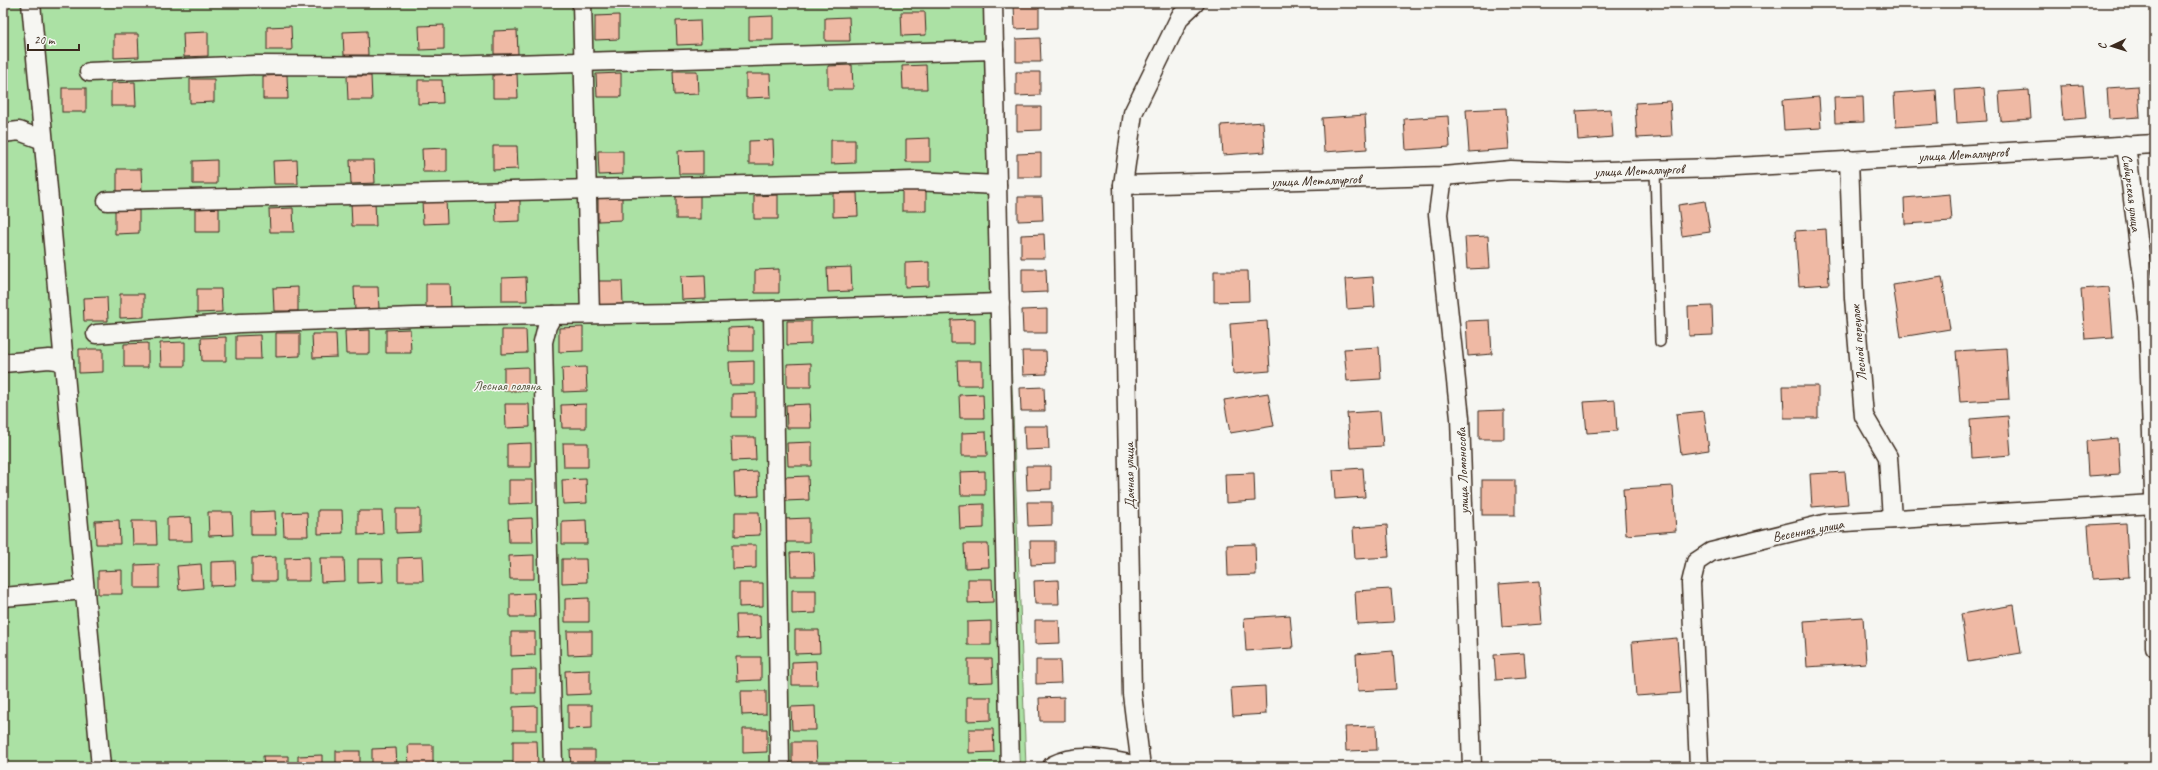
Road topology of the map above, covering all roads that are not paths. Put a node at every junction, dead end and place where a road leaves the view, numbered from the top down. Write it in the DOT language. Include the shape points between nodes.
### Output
graph roads {
  1 [pos="31,3"];
  2 [pos="582,3"];
  3 [pos="993,3"];
  4 [pos="1195,3"];
  5 [pos="994,50"];
  6 [pos="584,62"];
  7 [pos="89,72"];
  8 [pos="3,133"];
  9 [pos="43,140"];
  10 [pos="2155,144"];
  11 [pos="2126,145"];
  12 [pos="1849,160"];
  13 [pos="1654,170"];
  14 [pos="1443,176"];
  15 [pos="997,185"];
  16 [pos="1123,185"];
  17 [pos="587,188"];
  18 [pos="107,201"];
  19 [pos="1000,303"];
  20 [pos="773,310"];
  21 [pos="590,314"];
  22 [pos="553,315"];
  23 [pos="96,334"];
  24 [pos="1660,342"];
  25 [pos="64,361"];
  26 [pos="3,363"];
  27 [pos="2154,504"];
  28 [pos="1892,519"];
  29 [pos="85,590"];
  30 [pos="3,597"];
  31 [pos="2155,647"];
  32 [pos="101,767"];
  33 [pos="553,767"];
  34 [pos="780,767"];
  35 [pos="1010,767"];
  36 [pos="1054,767"];
  37 [pos="1134,767"];
  38 [pos="1141,767"];
  39 [pos="1472,767"];
  40 [pos="1699,767"];
  1 -- 9 [label="street"];
  2 -- 6 [label="street"];
  3 -- 5 [label="street"];
  4 -- 16 [label="street, Дачная улица" via="1180,17 1133,112"];
  5 -- 6 [label="street"];
  5 -- 15 [label="street"];
  6 -- 7 [label="street" via="442,66 256,65"];
  6 -- 17 [label="street"];
  8 -- 9 [label="street" via="19,131"];
  9 -- 25 [label="street"];
  10 -- 11 [label="street, улица Металлургов"];
  11 -- 12 [label="street, улица Металлургов"];
  11 -- 27 [label="street, Сибирская улица" via="2148,316"];
  12 -- 13 [label="street, улица Металлургов"];
  12 -- 28 [label="street, Лесной переулок" via="1854,298 1864,416 1888,457"];
  13 -- 14 [label="street, улица Металлургов" via="1511,170"];
  13 -- 24 [label="lane"];
  14 -- 16 [label="street, улица Металлургов"];
  14 -- 39 [label="street, улица Ломоносова" via="1438,214 1460,418"];
  15 -- 17 [label="street" via="915,181"];
  15 -- 19 [label="street"];
  16 -- 38 [label="street, Дачная улица" via="1132,694"];
  17 -- 18 [label="street"];
  17 -- 21 [label="street"];
  19 -- 20 [label="street"];
  19 -- 35 [label="street"];
  20 -- 21 [label="street"];
  20 -- 34 [label="street"];
  21 -- 22 [label="street"];
  22 -- 23 [label="street" via="240,323"];
  22 -- 33 [label="street" via="543,342"];
  25 -- 26 [label="street" via="49,359"];
  25 -- 29 [label="street"];
  27 -- 28 [label="street, Весенняя улица"];
  27 -- 31 [label="street, Сибирская улица"];
  28 -- 40 [label="street, Весенняя улица" via="1828,523 1711,552 1696,562 1691,583"];
  29 -- 30 [label="street"];
  29 -- 32 [label="street"];
  36 -- 37 [label="street" via="1067,760 1096,760"];
}
